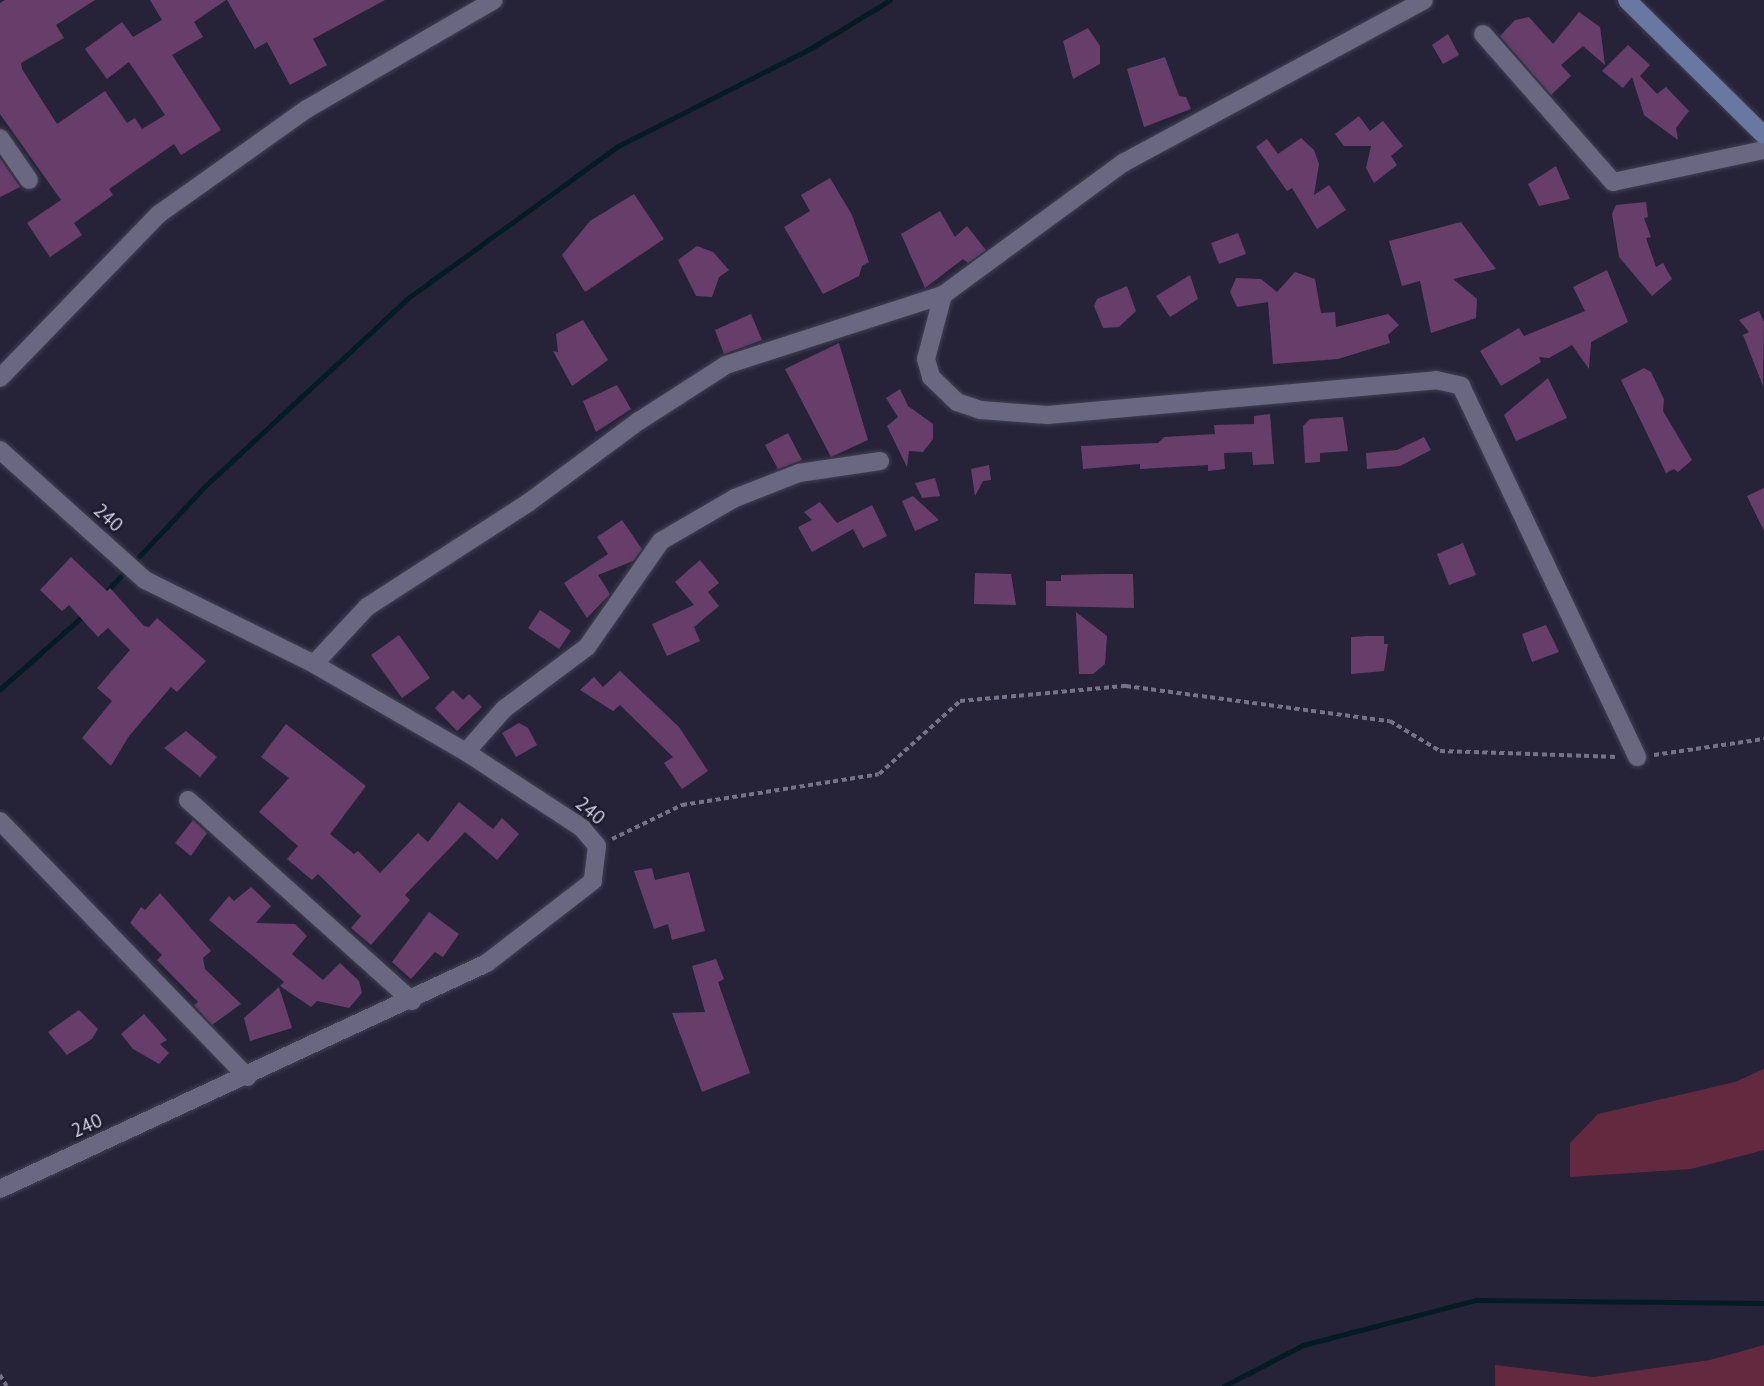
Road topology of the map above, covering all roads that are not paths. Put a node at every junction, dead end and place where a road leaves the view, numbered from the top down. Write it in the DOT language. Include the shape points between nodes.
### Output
graph roads {
  1 [pos="494,0"];
  2 [pos="1424,0"];
  3 [pos="1627,0"];
  4 [pos="1483,34"];
  5 [pos="1764,135"];
  6 [pos="0,138"];
  7 [pos="1764,150"];
  8 [pos="29,180"];
  9 [pos="943,295"];
  10 [pos="0,378"];
  11 [pos="0,450"];
  12 [pos="880,461"];
  13 [pos="314,664"];
  14 [pos="466,752"];
  15 [pos="1636,757"];
  16 [pos="188,800"];
  17 [pos="0,821"];
  18 [pos="412,1001"];
  19 [pos="247,1077"];
  20 [pos="0,1189"];
  1 -- 10 [label="street" via="307,109 159,214"];
  2 -- 9 [label="street" via="1123,163"];
  3 -- 5 [label="main road"];
  4 -- 7 [label="street" via="1613,182"];
  6 -- 8 [label="street"];
  9 -- 13 [label="street" via="726,365 639,421 528,503 367,607"];
  9 -- 15 [label="street" via="926,359 931,377 957,402 981,410 1047,415 1436,380 1461,386"];
  11 -- 13 [label="street, 240" via="145,580"];
  12 -- 14 [label="street" via="799,473 735,498 661,541 587,647 504,709"];
  13 -- 14 [label="street, 240"];
  14 -- 18 [label="street, 240" via="582,828 597,846 593,881 488,963"];
  16 -- 18 [label="street"];
  17 -- 19 [label="street"];
  18 -- 19 [label="street, 240"];
  19 -- 20 [label="street, 240"];
}
